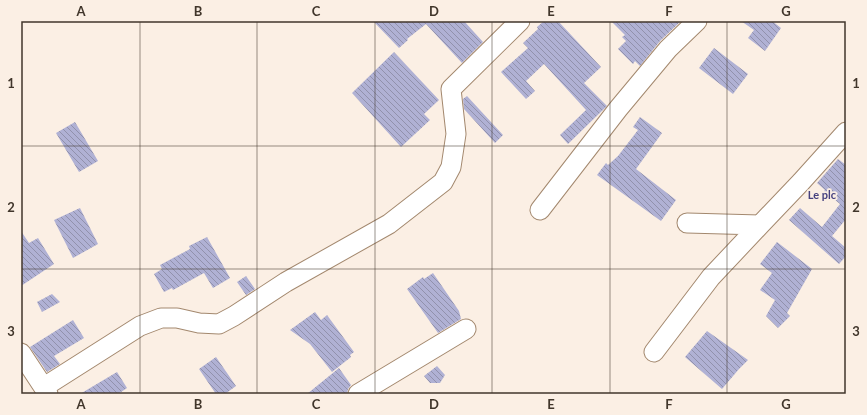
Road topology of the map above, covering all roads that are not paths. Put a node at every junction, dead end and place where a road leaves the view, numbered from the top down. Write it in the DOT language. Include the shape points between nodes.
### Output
graph roads {
  1 [pos="520,21"];
  2 [pos="697,21"];
  3 [pos="846,132"];
  4 [pos="540,210"];
  5 [pos="687,223"];
  6 [pos="760,225"];
  7 [pos="466,329"];
  8 [pos="654,352"];
  9 [pos="21,353"];
  10 [pos="46,391"];
  11 [pos="358,394"];
  1 -- 10 [label="street" via="451,89 456,134 451,167 443,182 389,224 286,282 219,324 161,318 140,326"];
  2 -- 4 [label="street" via="668,49 618,109"];
  3 -- 6 [label="street"];
  5 -- 6 [label="street"];
  6 -- 8 [label="street" via="711,277"];
  7 -- 11 [label="street"];
  9 -- 10 [label="street"];
}
